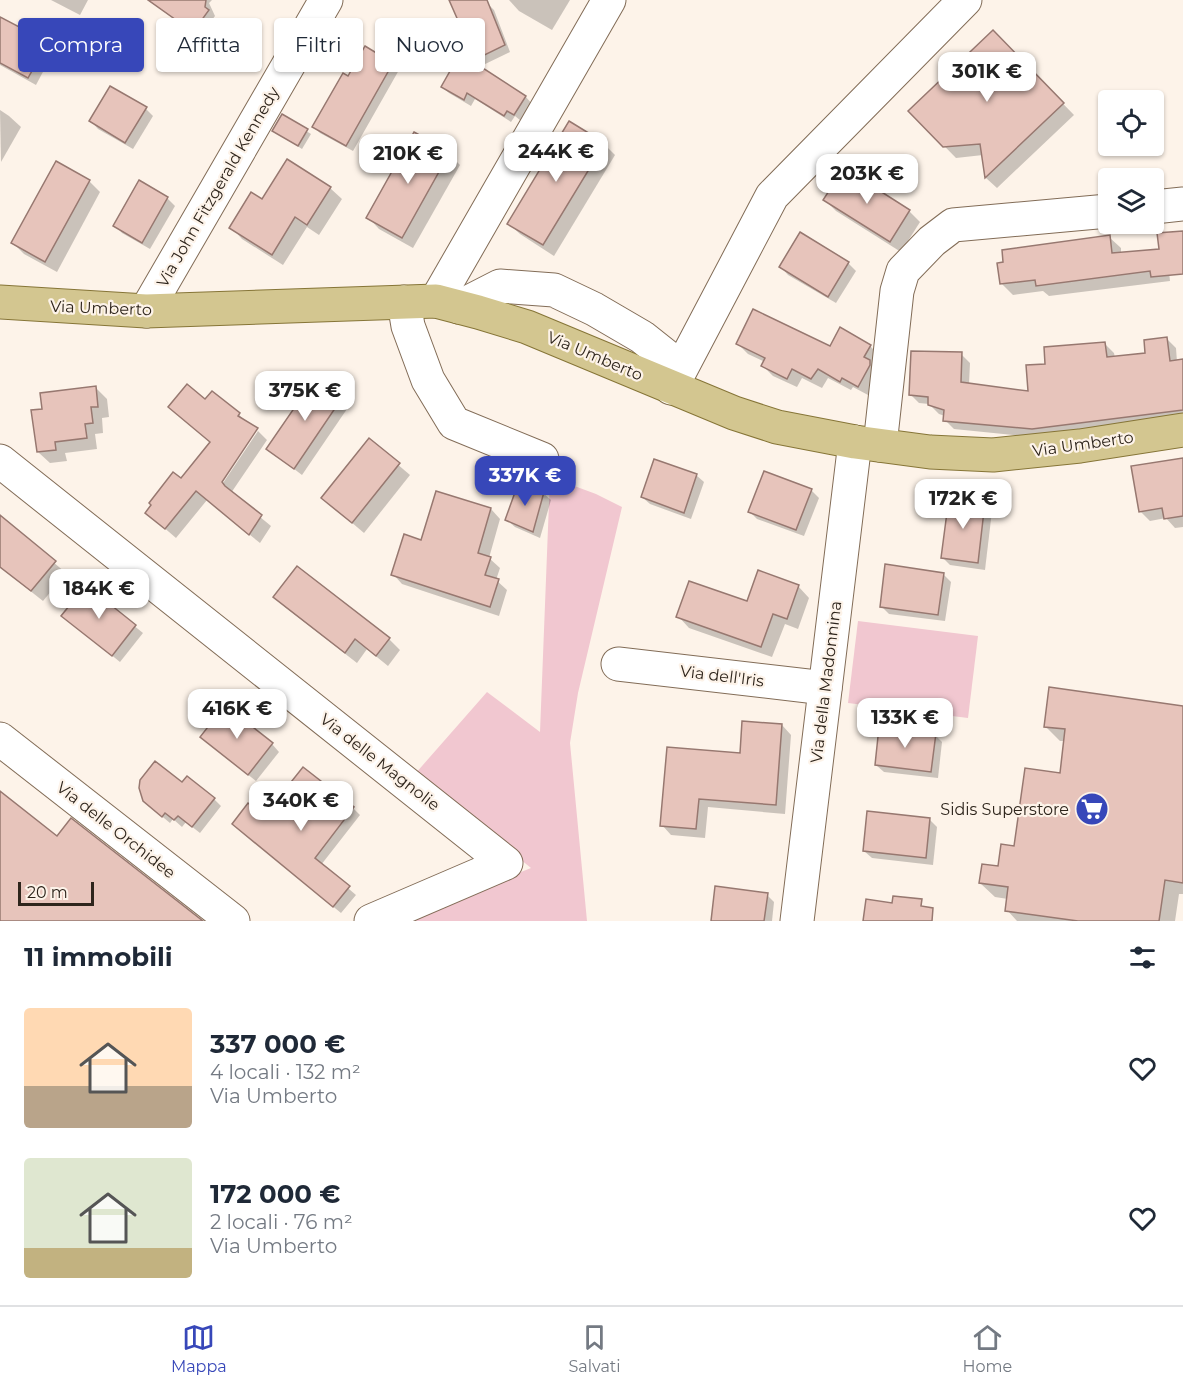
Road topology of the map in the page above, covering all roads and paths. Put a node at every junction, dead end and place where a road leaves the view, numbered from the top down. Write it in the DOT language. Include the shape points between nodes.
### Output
graph roads {
  1 [pos="326,0"];
  2 [pos="609,0"];
  3 [pos="965,0"];
  4 [pos="1183,204"];
  5 [pos="1164,206"];
  6 [pos="1098,212"];
  7 [pos="0,302"];
  8 [pos="404,302"];
  9 [pos="447,304"];
  10 [pos="146,311"];
  11 [pos="676,378"];
  12 [pos="1183,430"];
  13 [pos="868,444"];
  14 [pos="542,459"];
  15 [pos="0,461"];
  16 [pos="618,664"];
  17 [pos="825,688"];
  18 [pos="0,739"];
  19 [pos="233,921"];
  20 [pos="371,921"];
  21 [pos="797,921"];
  1 -- 10 [label="street, Via John Fitzgerald Kennedy"];
  2 -- 9 [label="street"];
  3 -- 11 [label="street" via="772,196"];
  4 -- 5 [label="street"];
  6 -- 13 [label="street, Via della Madonnina" via="953,225 932,241 903,271"];
  7 -- 10 [label="main road, Via Umberto"];
  8 -- 9 [label="main road, Via Umberto"];
  8 -- 10 [label="main road, Via Umberto"];
  8 -- 14 [label="street" via="408,326 428,380 454,423"];
  9 -- 11 [label="main road, Via Umberto"];
  9 -- 11 [label="street" via="500,286 554,290 642,338"];
  11 -- 13 [label="main road, Via Umberto" via="734,413"];
  12 -- 13 [label="main road, Via Umberto" via="993,455"];
  13 -- 17 [label="street, Via della Madonnina"];
  15 -- 20 [label="street, Via delle Magnolie" via="506,863"];
  16 -- 17 [label="street, Via dell'Iris"];
  17 -- 21 [label="street, Via della Madonnina"];
  18 -- 19 [label="street, Via delle Orchidee"];
}
